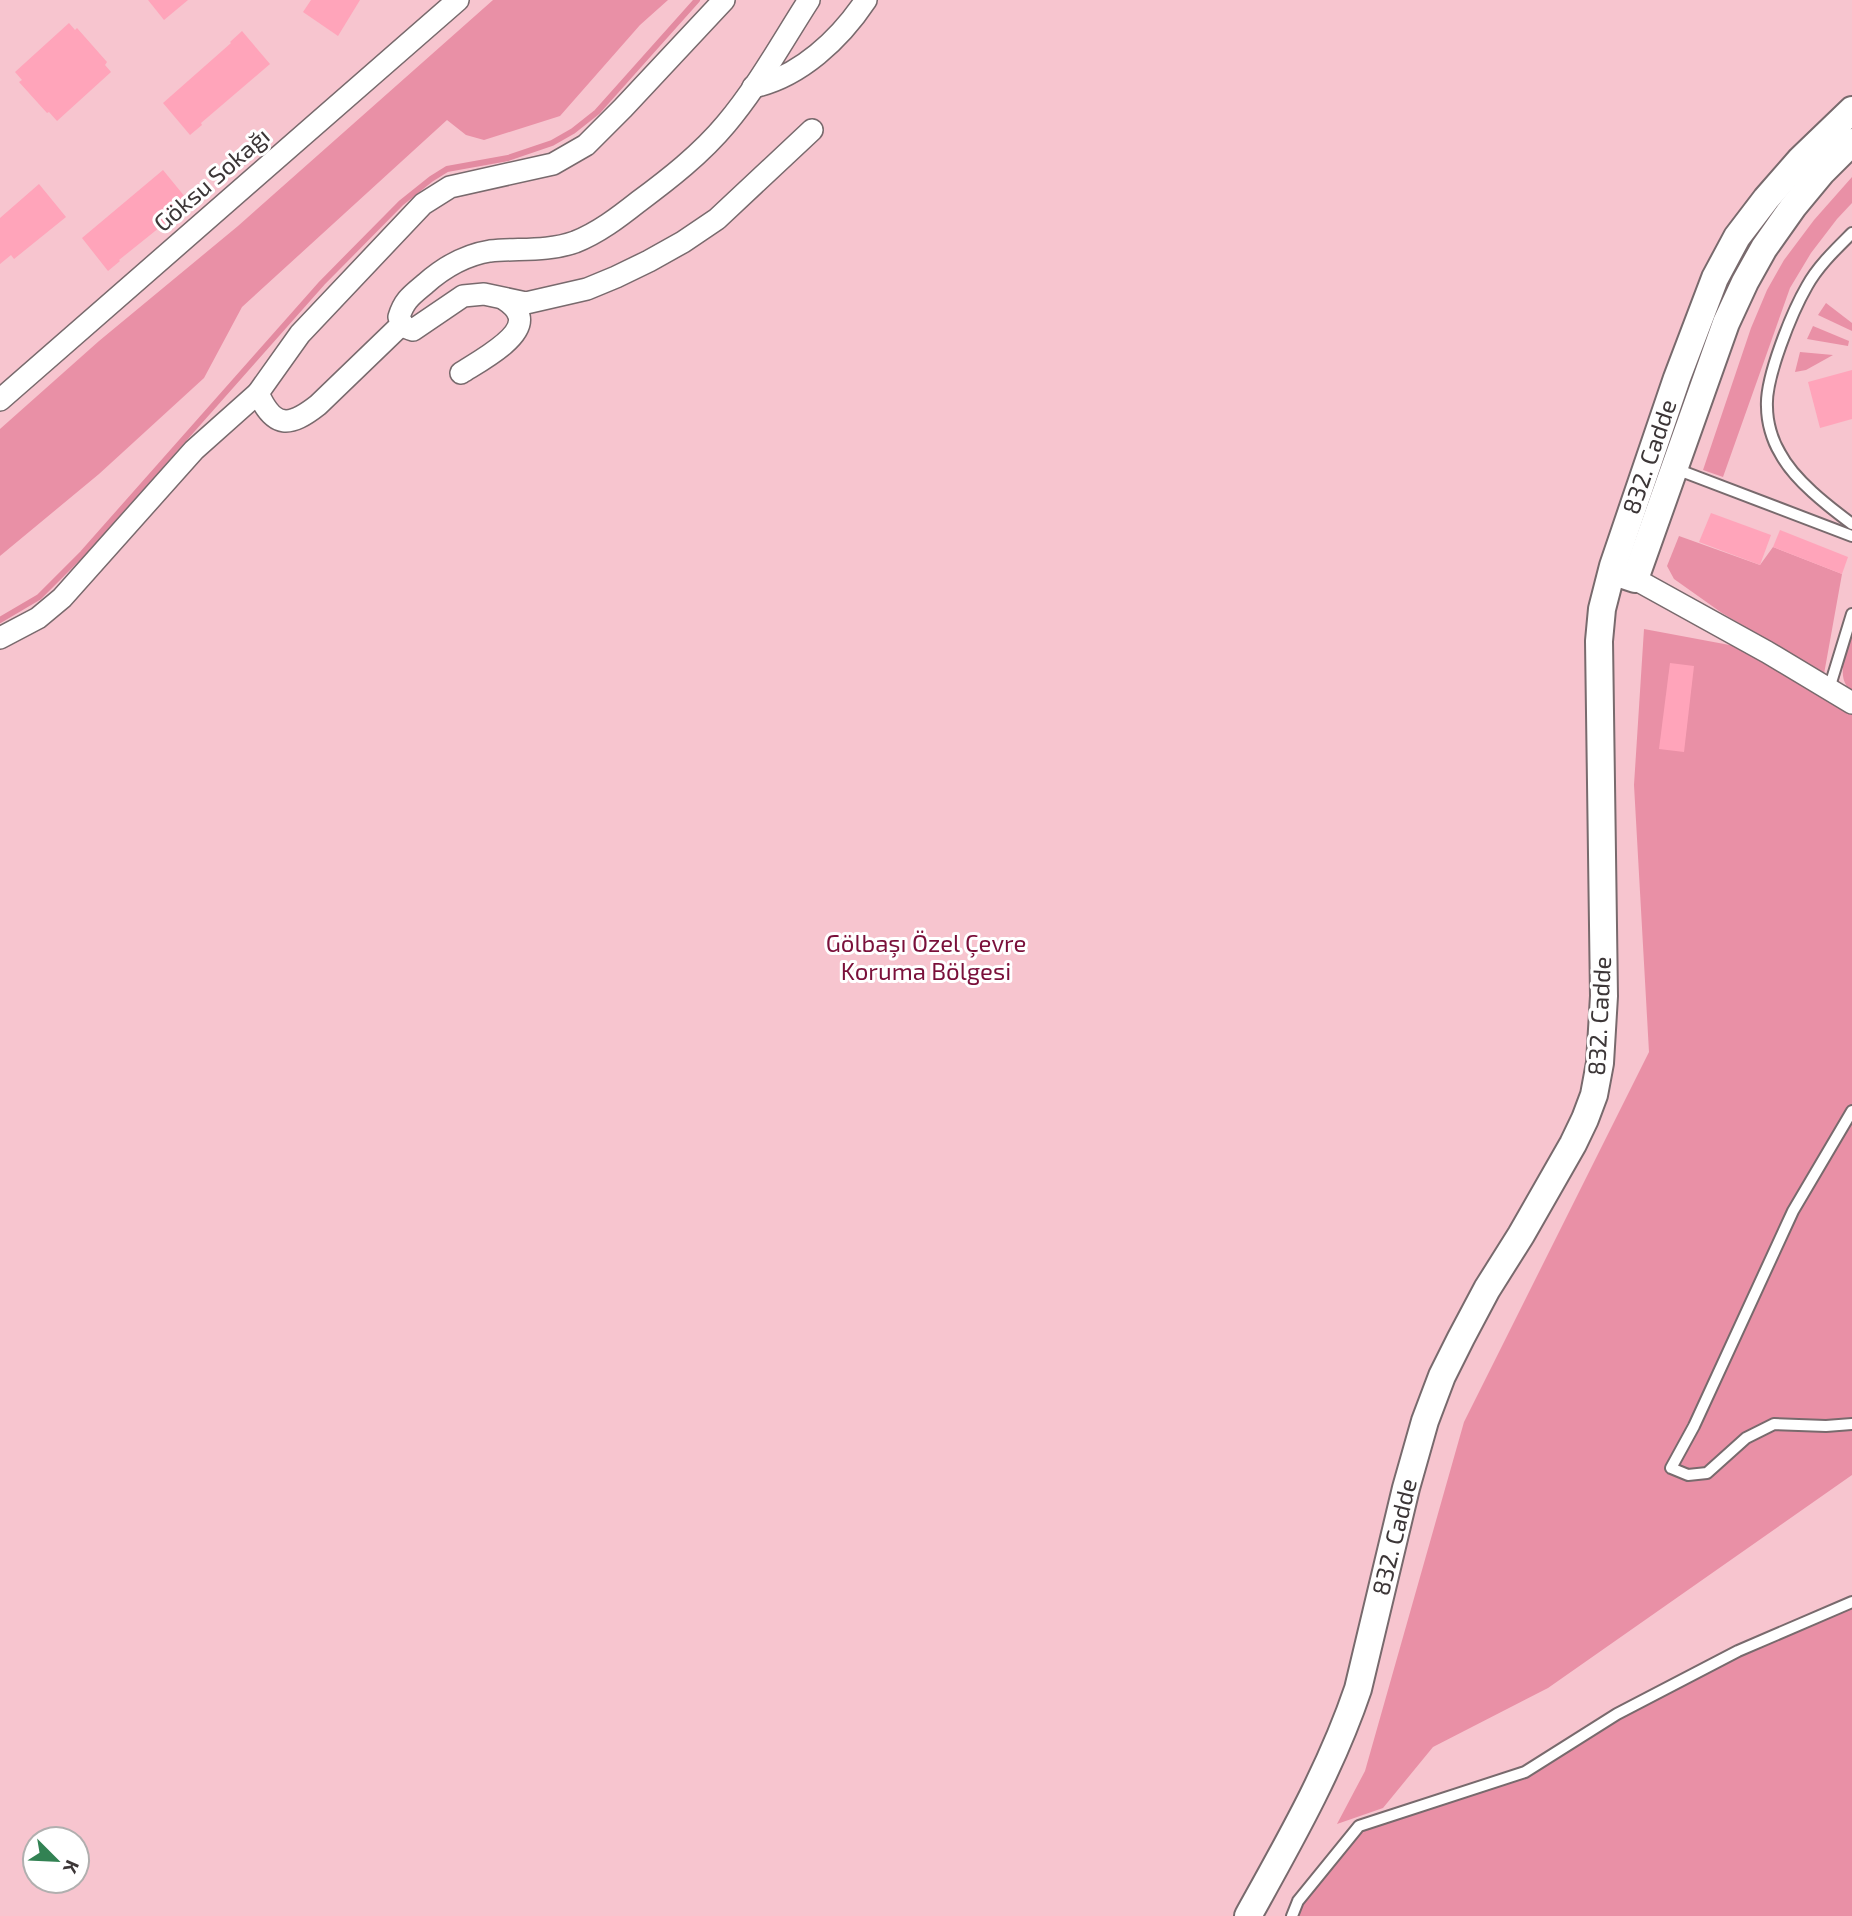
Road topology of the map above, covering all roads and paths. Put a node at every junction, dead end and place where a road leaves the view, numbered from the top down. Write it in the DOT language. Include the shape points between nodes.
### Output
graph roads {
  1 [pos="458,0"];
  2 [pos="724,0"];
  3 [pos="809,0"];
  4 [pos="866,0"];
  5 [pos="753,87"];
  6 [pos="1852,110"];
  7 [pos="812,130"];
  8 [pos="1852,142"];
  9 [pos="1852,233"];
  10 [pos="504,299"];
  11 [pos="402,324"];
  12 [pos="461,373"];
  13 [pos="258,393"];
  14 [pos="0,400"];
  15 [pos="1648,459"];
  16 [pos="1673,468"];
  17 [pos="1852,524"];
  18 [pos="1852,536"];
  19 [pos="1629,577"];
  20 [pos="1852,614"];
  21 [pos="0,638"];
  22 [pos="1829,689"];
  23 [pos="1852,703"];
  24 [pos="1852,1111"];
  25 [pos="1852,1424"];
  26 [pos="1852,1602"];
  27 [pos="1248,1916"];
  28 [pos="1292,1916"];
  1 -- 14 [label="street, Göksu Sokağı"];
  2 -- 13 [label="street" via="586,145 553,164 450,187 423,204 300,334"];
  3 -- 5 [label="street"];
  4 -- 5 [label="street" via="825,48 772,83"];
  5 -- 11 [label="street" via="693,158 614,221 576,241 539,250 489,251 458,260 404,302 399,317"];
  6 -- 15 [label="street, 832. Cadde" via="1793,169 1737,237 1715,278"];
  7 -- 10 [label="street" via="717,219 649,261 559,297 526,303"];
  8 -- 16 [label="street, 832. Cadde" via="1793,207 1754,265 1726,323"];
  9 -- 17 [label="lane" via="1807,286 1775,363 1766,405 1779,452 1791,470"];
  10 -- 11 [label="street" via="484,294 463,296 413,330"];
  10 -- 12 [label="street" via="519,314 515,334"];
  11 -- 13 [label="street" via="318,405 292,422 272,416"];
  13 -- 21 [label="street" via="194,450 62,598 38,618"];
  15 -- 16 [label="street"];
  15 -- 27 [label="street, 832. Cadde" via="1602,609 1604,996 1594,1095 1573,1144 1487,1289 1442,1377 1406,1488 1351,1711 1316,1791"];
  16 -- 18 [label="lane"];
  16 -- 19 [label="street, 832. Cadde"];
  19 -- 22 [label="street"];
  20 -- 22 [label="lane"];
  22 -- 23 [label="street"];
  24 -- 25 [label="lane" via="1793,1212 1671,1468 1688,1475 1707,1474 1746,1438 1773,1424"];
  26 -- 28 [label="lane" via="1738,1651 1617,1714 1525,1772 1359,1826 1298,1901"];
}
